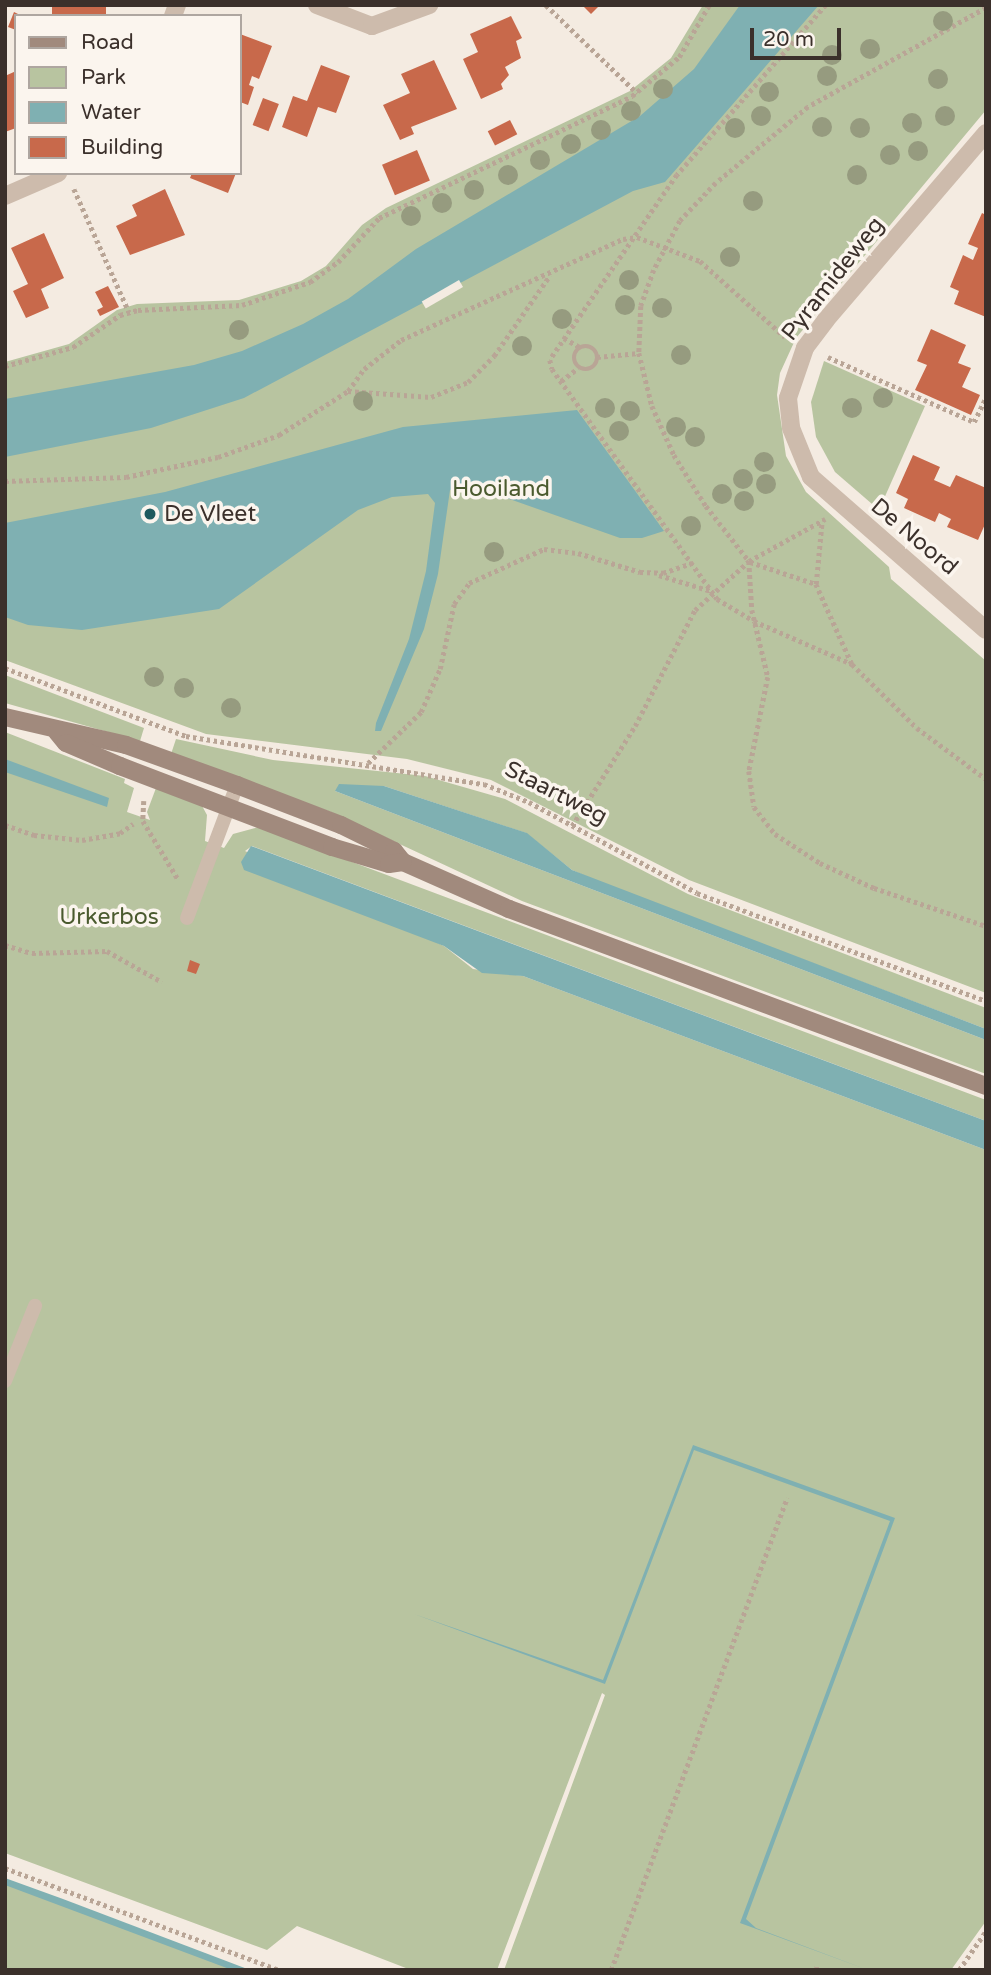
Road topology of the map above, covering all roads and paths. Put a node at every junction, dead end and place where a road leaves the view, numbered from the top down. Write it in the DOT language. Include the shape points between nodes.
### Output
graph roads {
  1 [pos="317,5"];
  2 [pos="429,5"];
  3 [pos="546,5"];
  4 [pos="709,5"];
  5 [pos="826,5"];
  6 [pos="986,8"];
  7 [pos="637,93"];
  8 [pos="986,133"];
  9 [pos="64,178"];
  10 [pos="5,197"];
  11 [pos="632,238"];
  12 [pos="664,249"];
  13 [pos="551,274"];
  14 [pos="129,312"];
  15 [pos="564,338"];
  16 [pos="794,342"];
  17 [pos="581,348"];
  18 [pos="639,353"];
  19 [pos="823,355"];
  20 [pos="597,357"];
  21 [pos="5,366"];
  22 [pos="578,368"];
  23 [pos="561,381"];
  24 [pos="348,391"];
  25 [pos="986,397"];
  26 [pos="5,481"];
  27 [pos="843,508"];
  28 [pos="822,521"];
  29 [pos="749,561"];
  30 [pos="692,563"];
  31 [pos="651,573"];
  32 [pos="816,584"];
  33 [pos="712,592"];
  34 [pos="754,621"];
  35 [pos="986,630"];
  36 [pos="852,664"];
  37 [pos="5,668"];
  38 [pos="5,717"];
  39 [pos="57,732"];
  40 [pos="368,763"];
  41 [pos="986,779"];
  42 [pos="237,785"];
  43 [pos="149,789"];
  44 [pos="229,807"];
  45 [pos="133,824"];
  46 [pos="5,825"];
  47 [pos="572,826"];
  48 [pos="403,862"];
  49 [pos="185,890"];
  50 [pos="187,918"];
  51 [pos="986,926"];
  52 [pos="5,945"];
  53 [pos="162,982"];
  54 [pos="986,1001"];
  55 [pos="986,1086"];
  56 [pos="35,1306"];
  57 [pos="5,1381"];
  58 [pos="787,1498"];
  59 [pos="5,1868"];
  60 [pos="986,1931"];
  61 [pos="279,1970"];
  62 [pos="611,1970"];
  63 [pos="959,1970"];
  1 -- 2 [label="street" via="372,26"];
  3 -- 7 [label="path"];
  4 -- 7 [label="path" via="679,57"];
  5 -- 11 [label="path" via="677,175"];
  6 -- 12 [label="path" via="789,120 716,183 680,221"];
  7 -- 14 [label="path" via="379,218 326,272 288,292 221,308"];
  8 -- 27 [label="street, Pyramideweg" via="826,320 793,373 788,398 791,428 811,477"];
  9 -- 10 [label="street"];
  9 -- 14 [label="path"];
  11 -- 12 [label="path"];
  11 -- 13 [label="path" via="617,240"];
  11 -- 15 [label="path"];
  12 -- 16 [label="path" via="707,266 762,321"];
  12 -- 18 [label="path" via="641,306"];
  13 -- 24 [label="path" via="481,300 401,340 364,369"];
  13 -- 24 [label="path" via="494,356 468,382 430,397"];
  14 -- 21 [label="path" via="73,347"];
  15 -- 17 [label="path"];
  15 -- 23 [label="path" via="550,360"];
  17 -- 20 [label="path" via="592,348"];
  17 -- 22 [label="path" via="574,357"];
  18 -- 20 [label="path"];
  18 -- 29 [label="path" via="652,406 674,455"];
  19 -- 25 [label="path" via="974,422"];
  20 -- 22 [label="path" via="592,369"];
  22 -- 23 [label="path"];
  23 -- 30 [label="path"];
  24 -- 26 [label="path" via="299,426 218,457 126,477"];
  27 -- 28 [label="path"];
  27 -- 35 [label="street, De Noord"];
  28 -- 29 [label="path"];
  28 -- 32 [label="path"];
  29 -- 32 [label="path"];
  29 -- 33 [label="path"];
  29 -- 34 [label="path"];
  30 -- 31 [label="path" via="680,570"];
  30 -- 33 [label="path"];
  31 -- 33 [label="path"];
  31 -- 40 [label="path" via="556,548 533,551 469,583 454,604 439,669 421,712"];
  32 -- 36 [label="path"];
  33 -- 34 [label="path"];
  33 -- 47 [label="path" via="686,624 635,726"];
  34 -- 36 [label="path"];
  34 -- 51 [label="path" via="768,677 749,780 754,807 763,821 795,848 847,876"];
  36 -- 41 [label="path" via="918,728"];
  37 -- 40 [label="path, Staartweg" via="186,736"];
  38 -- 39 [label="main road"];
  39 -- 42 [label="main road" via="72,729"];
  39 -- 44 [label="main road" via="66,743"];
  40 -- 47 [label="path, Staartweg" via="484,784"];
  42 -- 44 [label="lane"];
  42 -- 48 [label="main road" via="341,825 394,851"];
  43 -- 49 [label="path" via="140,811 142,821"];
  44 -- 48 [label="main road" via="332,847 389,864"];
  44 -- 50 [label="lane"];
  45 -- 46 [label="path" via="120,833 82,840 34,835"];
  47 -- 54 [label="path, Staartweg" via="706,896"];
  48 -- 55 [label="main road" via="552,926"];
  52 -- 53 [label="path" via="32,953 107,951"];
  56 -- 57 [label="lane"];
  58 -- 62 [label="path"];
  59 -- 61 [label="path"];
  60 -- 63 [label="path"];
}
